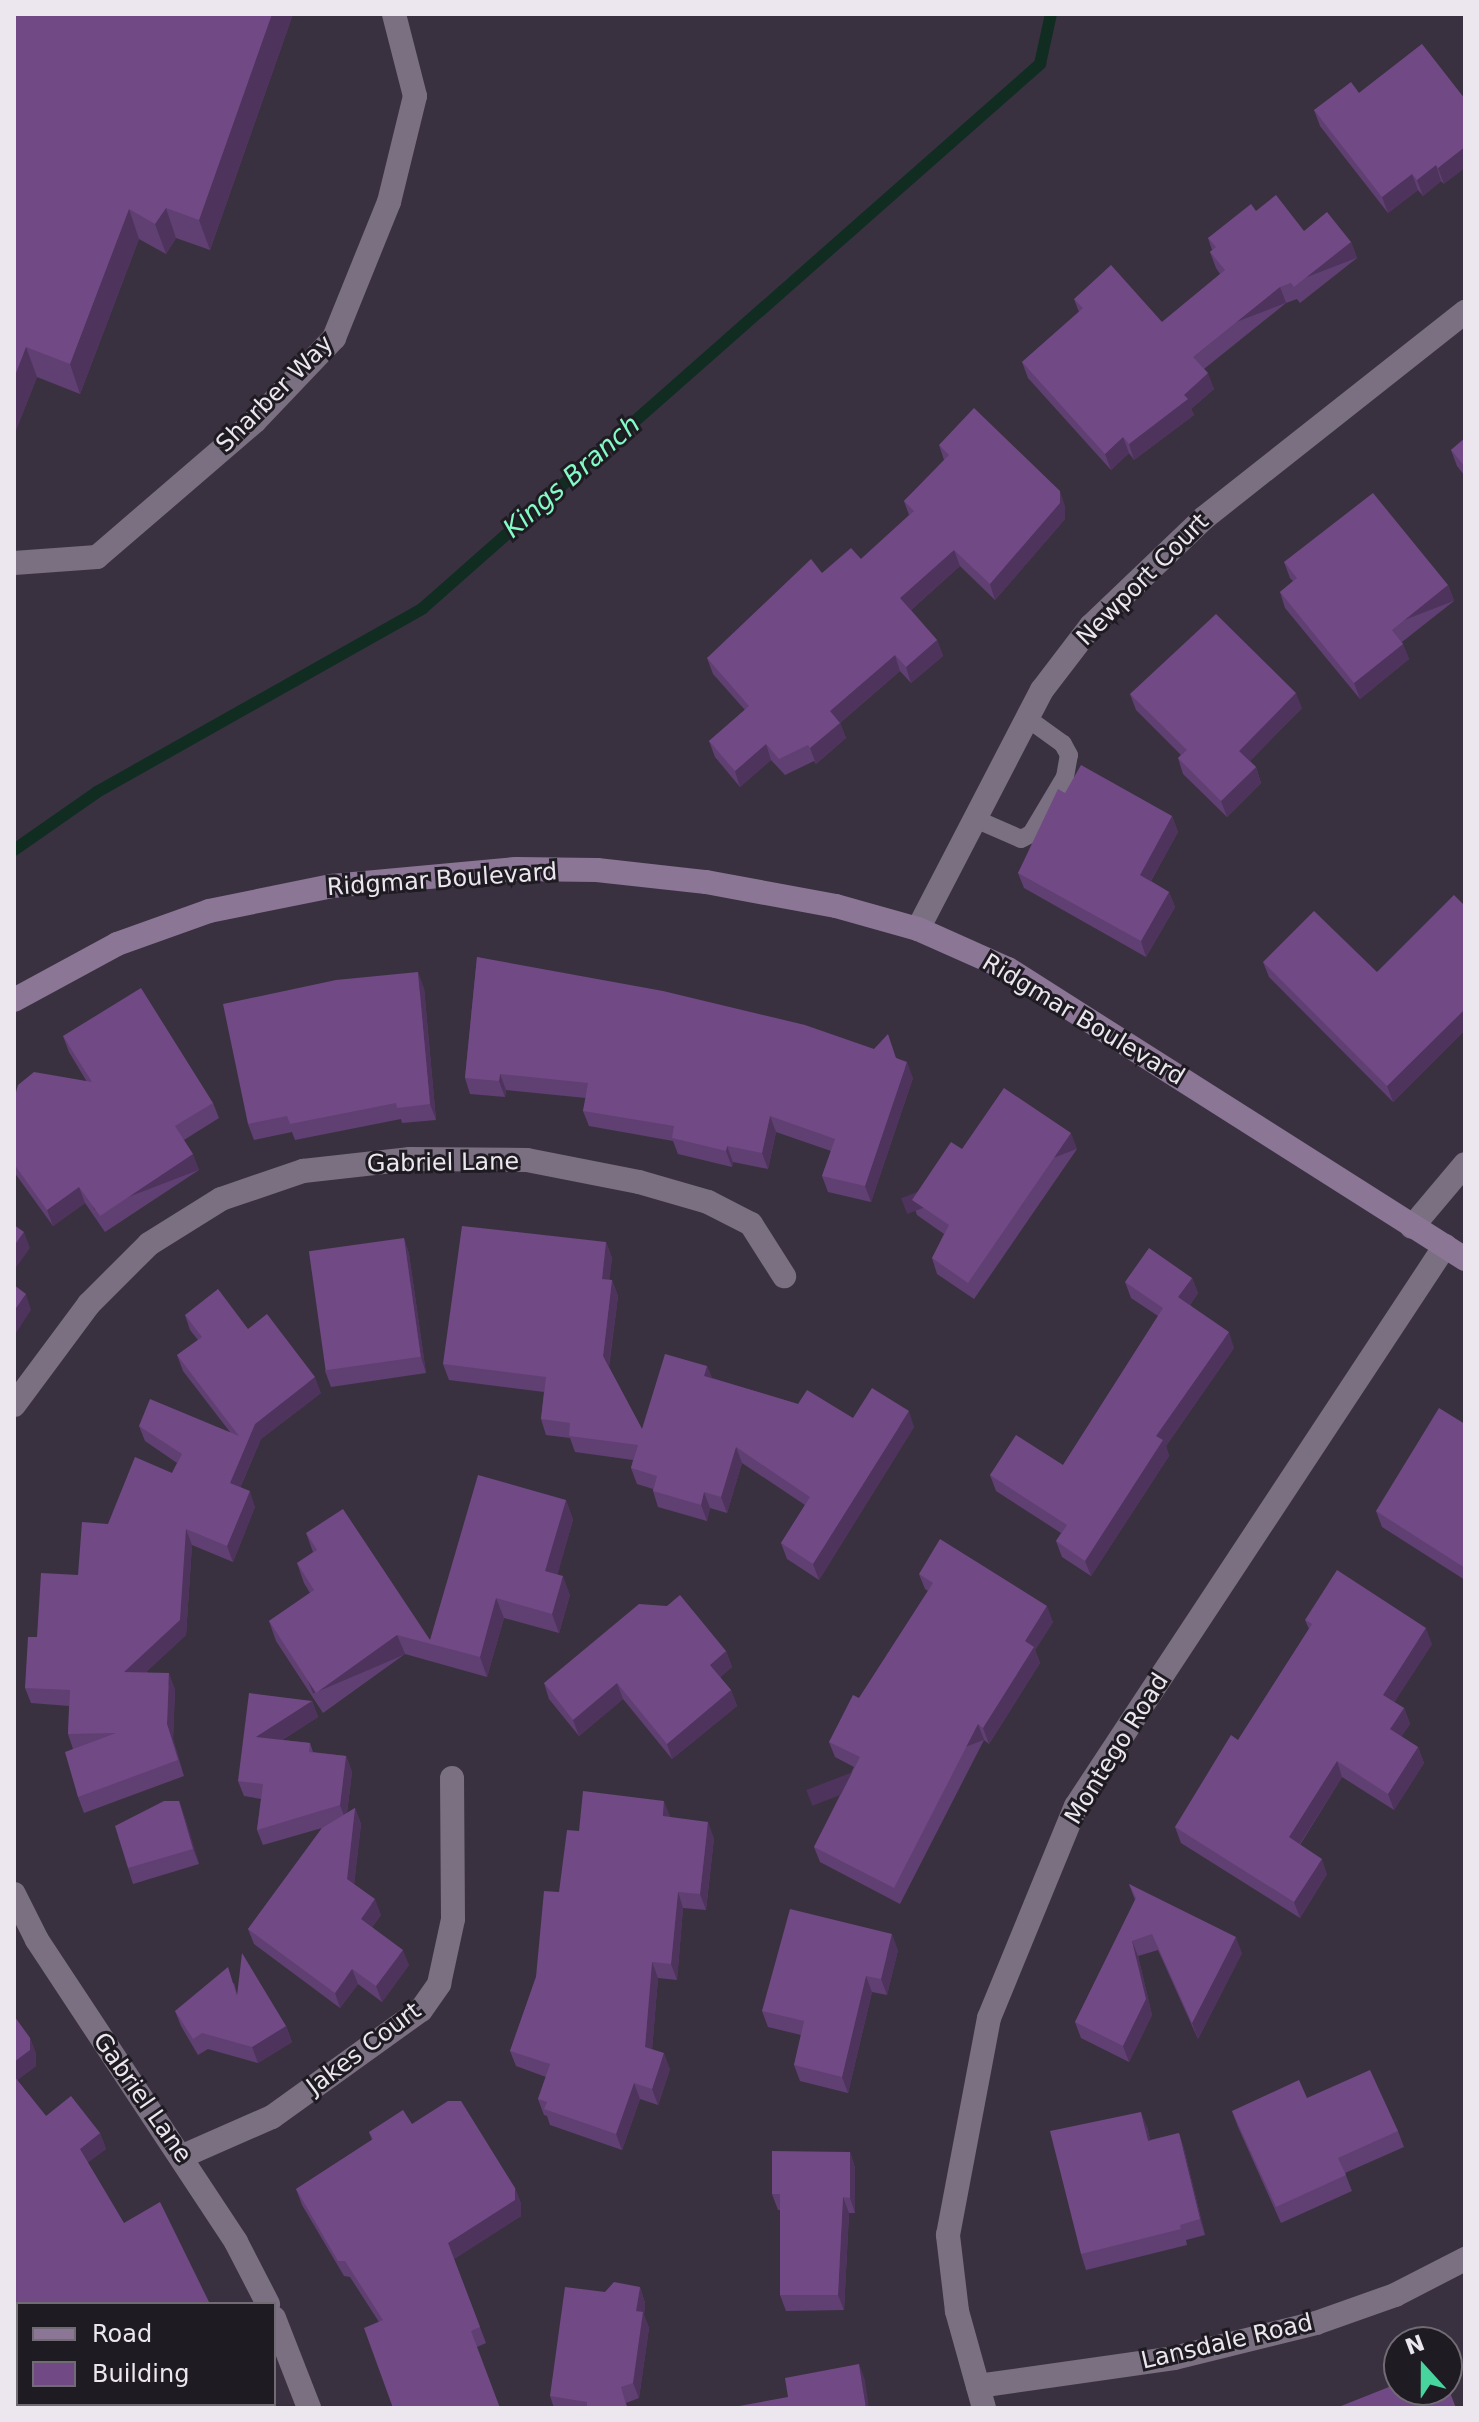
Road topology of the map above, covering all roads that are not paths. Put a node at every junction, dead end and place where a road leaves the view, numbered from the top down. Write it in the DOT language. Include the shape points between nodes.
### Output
graph roads {
  1 [pos="394,14"];
  2 [pos="1465,312"];
  3 [pos="14,563"];
  4 [pos="1027,718"];
  5 [pos="973,818"];
  6 [pos="918,929"];
  7 [pos="14,1000"];
  8 [pos="1465,1164"];
  9 [pos="1412,1227"];
  10 [pos="1455,1252"];
  11 [pos="784,1276"];
  12 [pos="14,1405"];
  13 [pos="452,1778"];
  14 [pos="14,1894"];
  15 [pos="183,2156"];
  16 [pos="1465,2259"];
  17 [pos="267,2302"];
  18 [pos="276,2323"];
  19 [pos="981,2397"];
  20 [pos="309,2408"];
  1 -- 3 [label="street, Sharber Way" via="415,96 389,202 334,338 255,421 97,557"];
  2 -- 4 [label="street, Newport Court" via="1204,518 1091,626"];
  4 -- 5 [label="street, Newport Court"];
  4 -- 5 [label="lane" via="1063,744 1069,755 1065,777 1031,834 1021,839"];
  5 -- 6 [label="street, Newport Court"];
  6 -- 7 [label="street, Ridgmar Boulevard" via="836,906 706,882 597,870 516,869 332,886 209,911 117,944"];
  6 -- 9 [label="street, Ridgmar Boulevard" via="1008,969"];
  8 -- 9 [label="street"];
  9 -- 10 [label="street, Ridgmar Boulevard"];
  10 -- 19 [label="street, Montego Road" via="1076,1806 989,2018 948,2235 957,2311"];
  11 -- 12 [label="street, Gabriel Lane" via="751,1224 708,1202 639,1182 527,1160 410,1159 303,1171 221,1199 149,1244 89,1304"];
  13 -- 15 [label="street, Jakes Court" via="453,1919 439,1984 430,1997 361,2057 272,2117"];
  14 -- 15 [label="street, Gabriel Lane" via="79,2006"];
  15 -- 17 [label="street, Gabriel Lane"];
  16 -- 19 [label="street, Lansdale Road" via="1395,2295 1316,2323"];
  18 -- 20 [label="street"];
}
